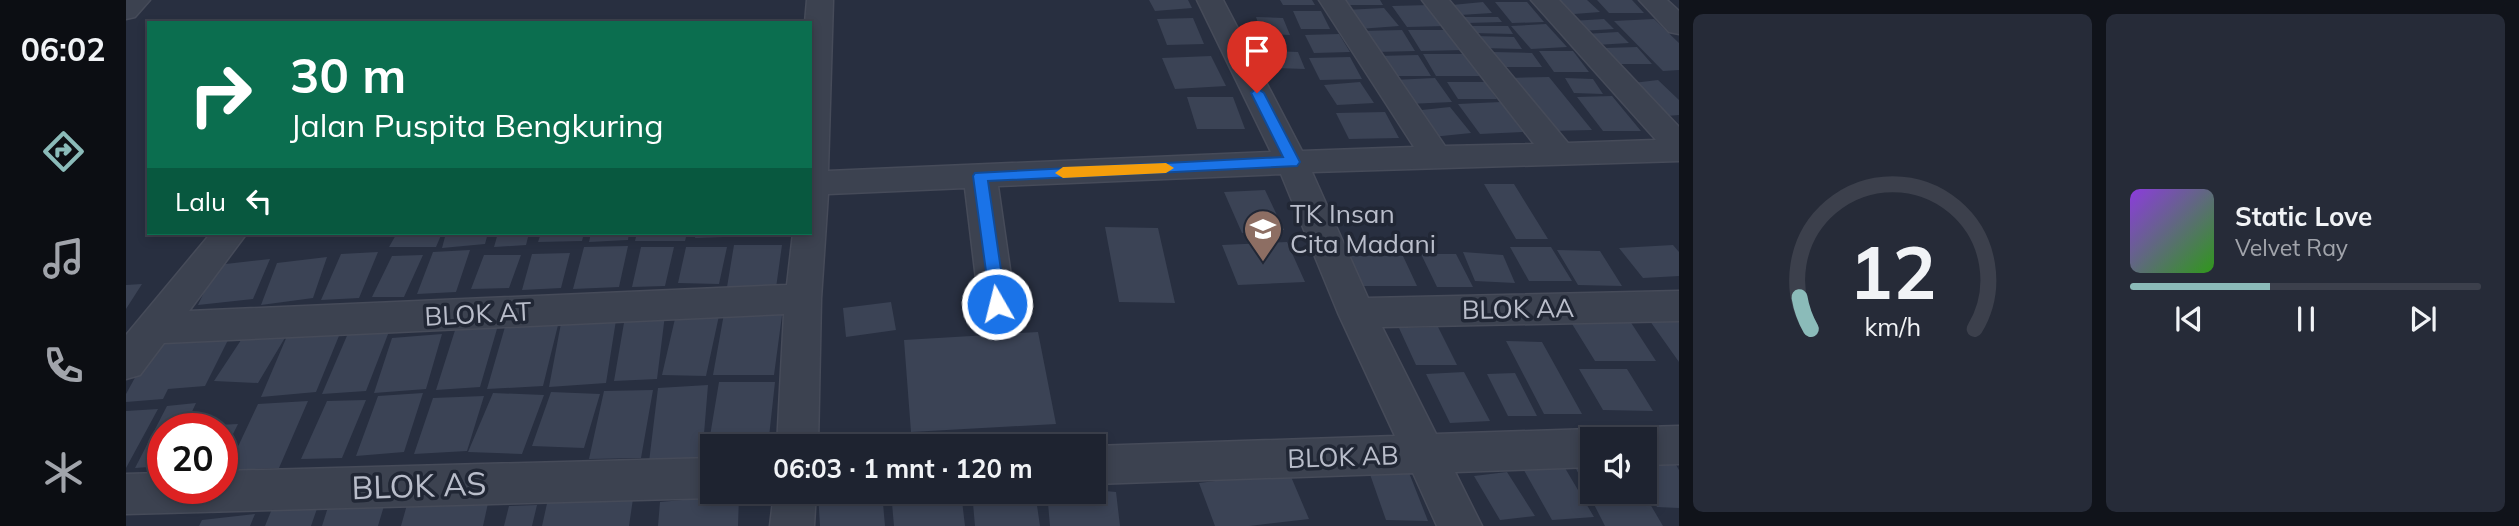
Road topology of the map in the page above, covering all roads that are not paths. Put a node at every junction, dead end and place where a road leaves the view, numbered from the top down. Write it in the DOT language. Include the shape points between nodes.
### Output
graph roads {
  1 [pos="137,0"];
  2 [pos="820,0"];
  3 [pos="1210,0"];
  4 [pos="1332,0"];
  5 [pos="1436,0"];
  6 [pos="1544,0"];
  7 [pos="1652,0"];
  8 [pos="126,11"];
  9 [pos="1679,26"];
  10 [pos="1679,148"];
  11 [pos="1558,152"];
  12 [pos="1436,157"];
  13 [pos="1292,162"];
  14 [pos="980,176"];
  15 [pos="812,183"];
  16 [pos="228,235"];
  17 [pos="810,235"];
  18 [pos="803,299"];
  19 [pos="997,304"];
  20 [pos="1679,306"];
  21 [pos="1356,313"];
  22 [pos="153,328"];
  23 [pos="126,363"];
  24 [pos="798,434"];
  25 [pos="1679,445"];
  26 [pos="1657,446"];
  27 [pos="1580,448"];
  28 [pos="1424,454"];
  29 [pos="1106,465"];
  30 [pos="700,478"];
  31 [pos="126,494"];
  32 [pos="795,504"];
  33 [pos="792,526"];
  34 [pos="1460,526"];
  1 -- 8 [label="street"];
  2 -- 15 [label="street"];
  3 -- 13 [label="street"];
  4 -- 12 [label="street"];
  5 -- 11 [label="street"];
  6 -- 10 [label="street"];
  7 -- 9 [label="street"];
  10 -- 11 [label="street"];
  11 -- 12 [label="street"];
  12 -- 13 [label="street"];
  13 -- 14 [label="street"];
  13 -- 21 [label="street"];
  14 -- 15 [label="street"];
  14 -- 19 [label="street"];
  16 -- 22 [label="street"];
  17 -- 18 [label="street"];
  18 -- 22 [label="street, BLOK AT"];
  18 -- 24 [label="street"];
  20 -- 21 [label="street, BLOK AA"];
  21 -- 28 [label="street"];
  22 -- 23 [label="street"];
  25 -- 26 [label="street"];
  27 -- 28 [label="street, BLOK AB"];
  28 -- 29 [label="street, BLOK AB"];
  28 -- 34 [label="street"];
  30 -- 31 [label="street, BLOK AS"];
  32 -- 33 [label="street"];
}
